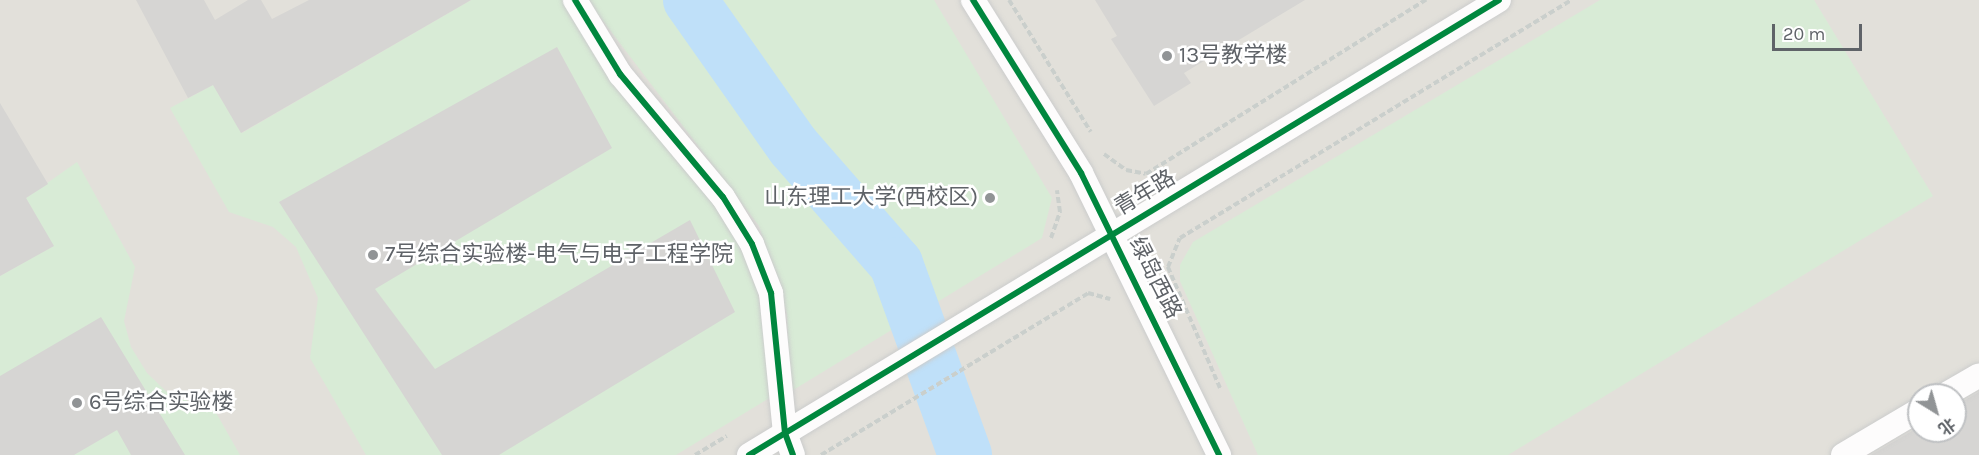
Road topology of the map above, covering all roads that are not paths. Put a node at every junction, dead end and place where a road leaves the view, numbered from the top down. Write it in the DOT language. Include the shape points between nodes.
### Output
graph roads {
  1 [pos="575,0"];
  2 [pos="973,0"];
  3 [pos="1499,0"];
  4 [pos="1112,234"];
  5 [pos="1979,375"];
  6 [pos="1965,383"];
  7 [pos="1907,417"];
  8 [pos="789,444"];
  9 [pos="749,455"];
  10 [pos="1219,455"];
  11 [pos="1843,455"];
  1 -- 8 [label="street" via="620,74 723,197 752,244 771,293"];
  2 -- 4 [label="street, 绿岛西路"];
  3 -- 4 [label="street, 青年路"];
  4 -- 8 [label="street, 青年路" via="899,364"];
  4 -- 10 [label="street, 绿岛西路"];
  5 -- 6 [label="street"];
  7 -- 11 [label="street"];
  8 -- 9 [label="street, 青年路"];
}
